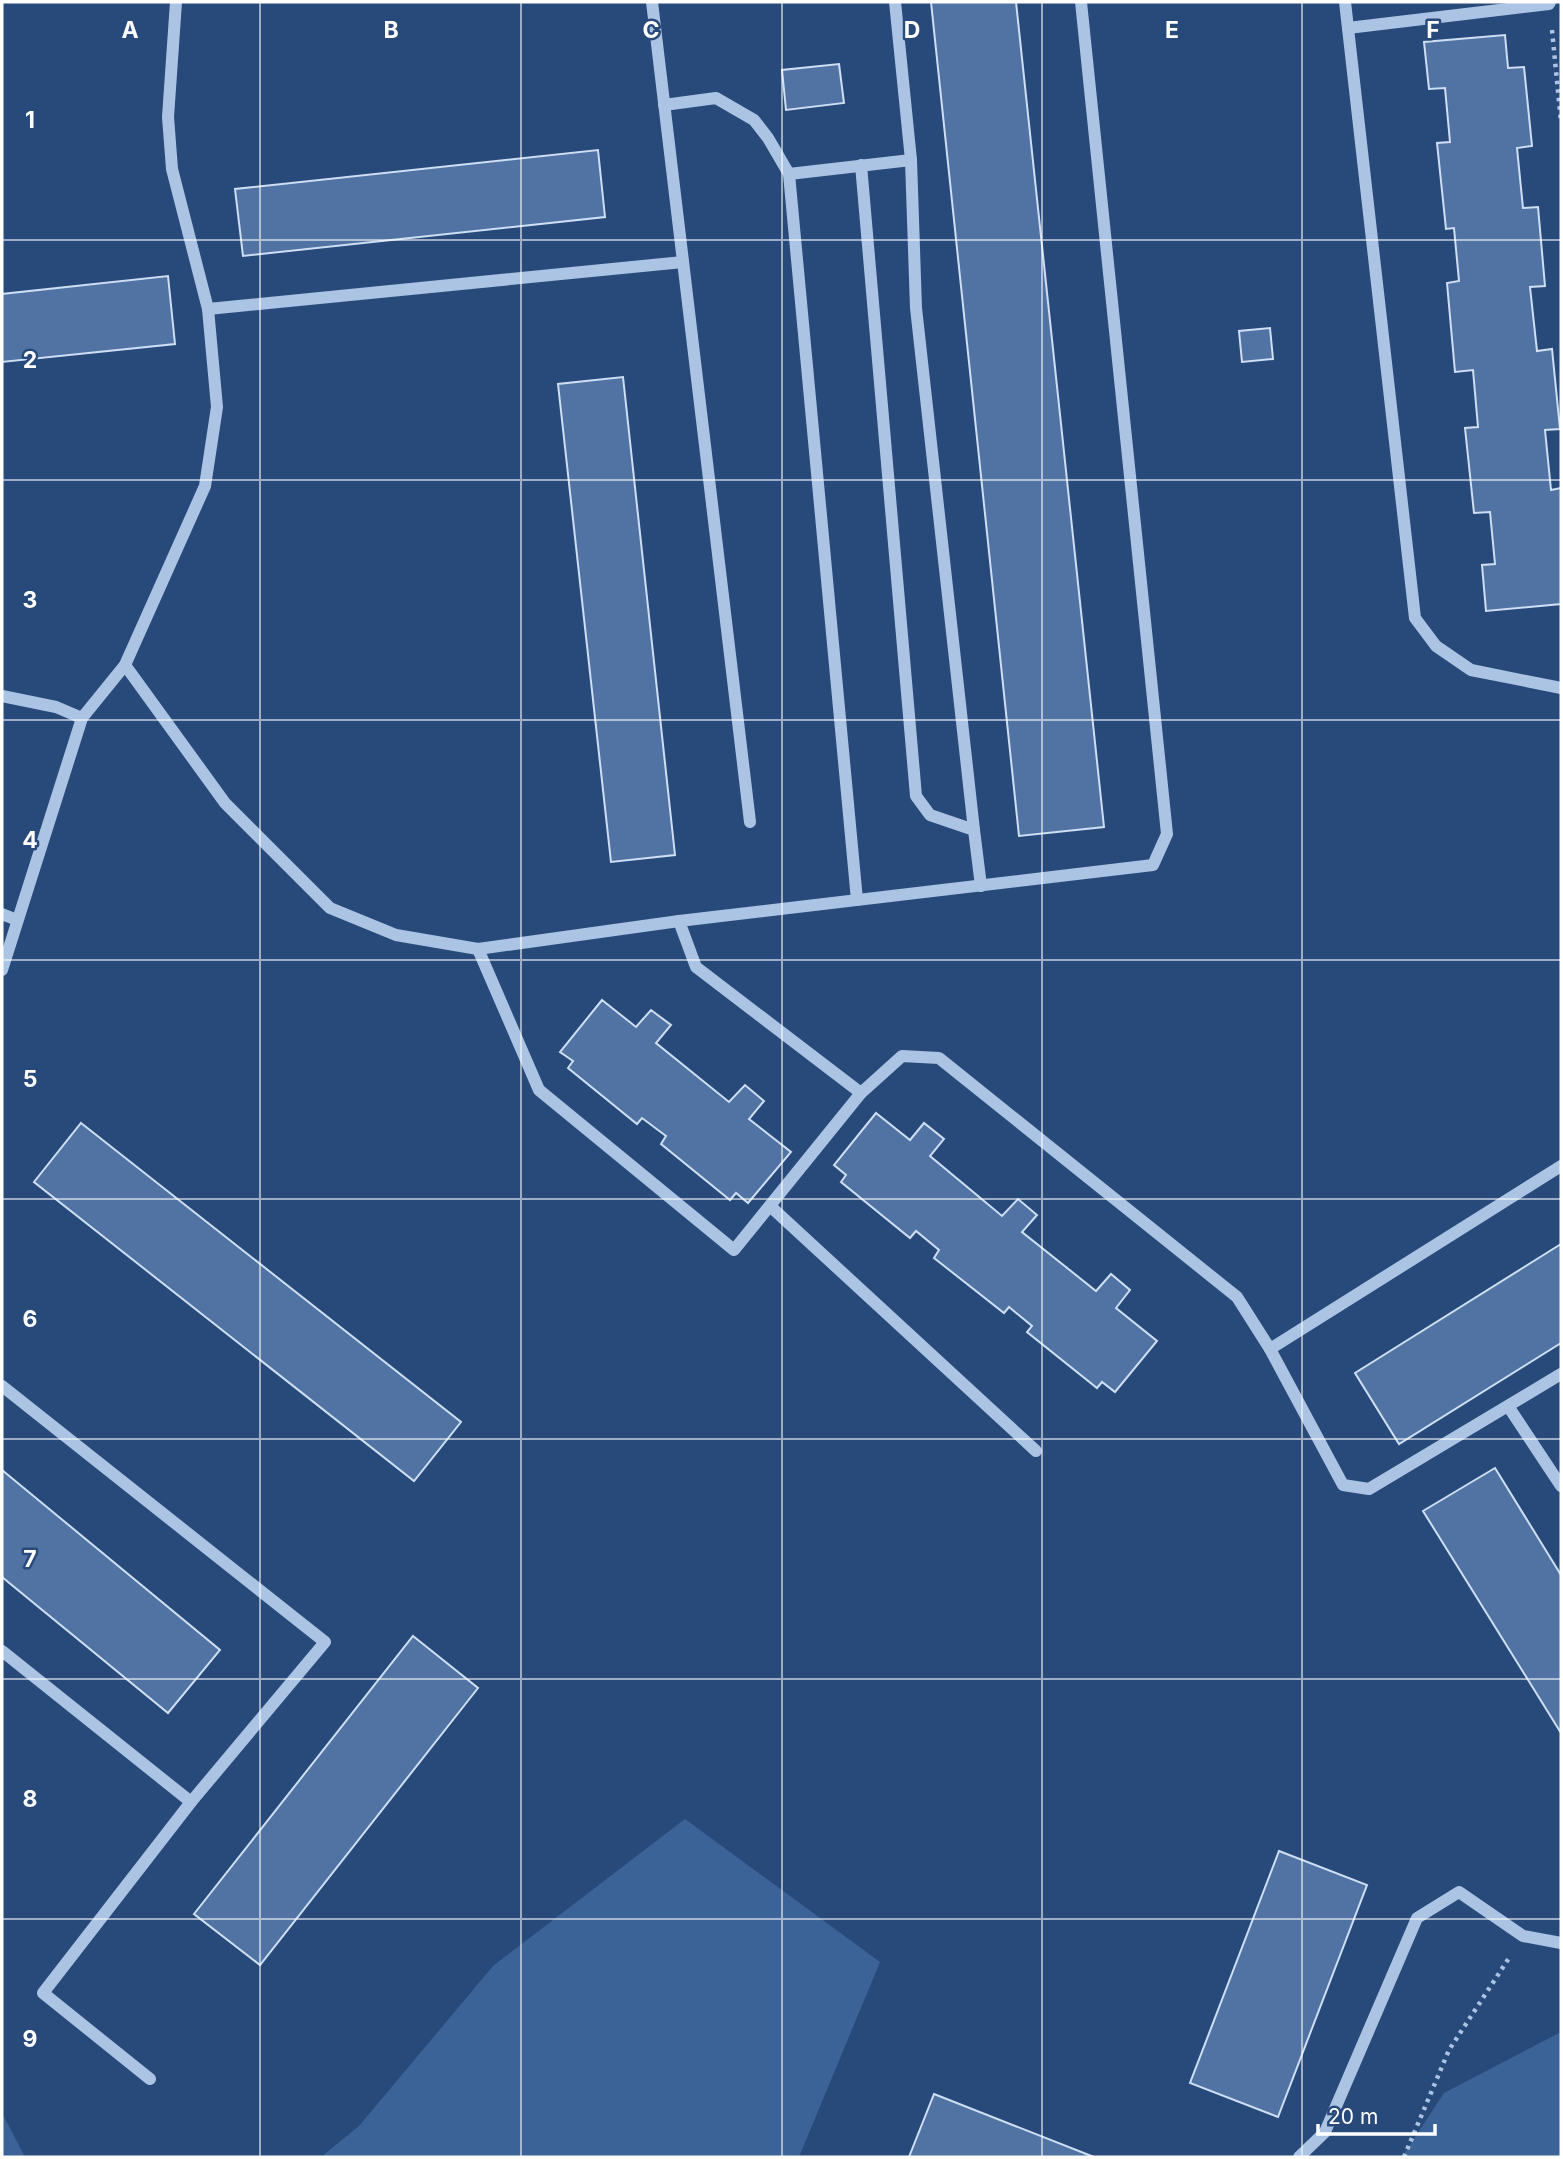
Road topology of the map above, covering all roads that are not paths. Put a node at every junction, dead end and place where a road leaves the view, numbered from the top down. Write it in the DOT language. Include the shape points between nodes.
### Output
graph roads {
  1 [pos="176,2"];
  2 [pos="652,2"];
  3 [pos="895,2"];
  4 [pos="1081,2"];
  5 [pos="1345,2"];
  6 [pos="1549,3"];
  7 [pos="1348,28"];
  8 [pos="664,105"];
  9 [pos="911,160"];
  10 [pos="861,166"];
  11 [pos="789,174"];
  12 [pos="683,262"];
  13 [pos="208,309"];
  14 [pos="125,665"];
  15 [pos="1561,688"];
  16 [pos="2,696"];
  17 [pos="82,718"];
  18 [pos="750,822"];
  19 [pos="974,830"];
  20 [pos="981,886"];
  21 [pos="857,900"];
  22 [pos="2,914"];
  23 [pos="18,920"];
  24 [pos="679,921"];
  25 [pos="478,949"];
  26 [pos="2,970"];
  27 [pos="861,1093"];
  28 [pos="1561,1166"];
  29 [pos="770,1206"];
  30 [pos="1270,1349"];
  31 [pos="1561,1374"];
  32 [pos="2,1386"];
  33 [pos="1508,1406"];
  34 [pos="1036,1451"];
  35 [pos="1561,1486"];
  36 [pos="2,1651"];
  37 [pos="191,1802"];
  38 [pos="1561,1943"];
  39 [pos="150,2079"];
  40 [pos="1298,2157"];
  1 -- 13 [label="street" via="168,117 172,169"];
  2 -- 8 [label="street"];
  3 -- 9 [label="street"];
  4 -- 20 [label="street" via="1167,835 1153,865"];
  5 -- 7 [label="street"];
  6 -- 7 [label="street"];
  7 -- 15 [label="street" via="1415,618 1436,646 1471,670"];
  8 -- 11 [label="street" via="716,98 754,120"];
  8 -- 12 [label="street"];
  9 -- 10 [label="street"];
  9 -- 19 [label="street" via="916,308"];
  10 -- 11 [label="street"];
  10 -- 19 [label="street" via="916,796 930,815"];
  11 -- 21 [label="street"];
  12 -- 13 [label="street"];
  12 -- 18 [label="street"];
  13 -- 14 [label="street" via="217,407 205,486"];
  14 -- 17 [label="street"];
  14 -- 25 [label="street" via="225,803 330,908 396,934"];
  16 -- 17 [label="street" via="56,707"];
  17 -- 23 [label="street"];
  19 -- 20 [label="street"];
  20 -- 21 [label="street"];
  21 -- 24 [label="street"];
  22 -- 23 [label="street"];
  23 -- 26 [label="street"];
  24 -- 25 [label="street"];
  24 -- 27 [label="street" via="696,967"];
  25 -- 29 [label="street" via="539,1090 734,1250"];
  27 -- 29 [label="street"];
  27 -- 30 [label="street" via="902,1056 939,1058 1237,1297"];
  28 -- 30 [label="street"];
  29 -- 34 [label="street"];
  30 -- 33 [label="street" via="1343,1485 1369,1489"];
  31 -- 33 [label="street"];
  32 -- 37 [label="street" via="325,1642"];
  33 -- 35 [label="street"];
  36 -- 37 [label="street"];
  37 -- 39 [label="street" via="43,1993"];
  38 -- 40 [label="street" via="1523,1936 1459,1892 1417,1918 1325,2132"];
}
